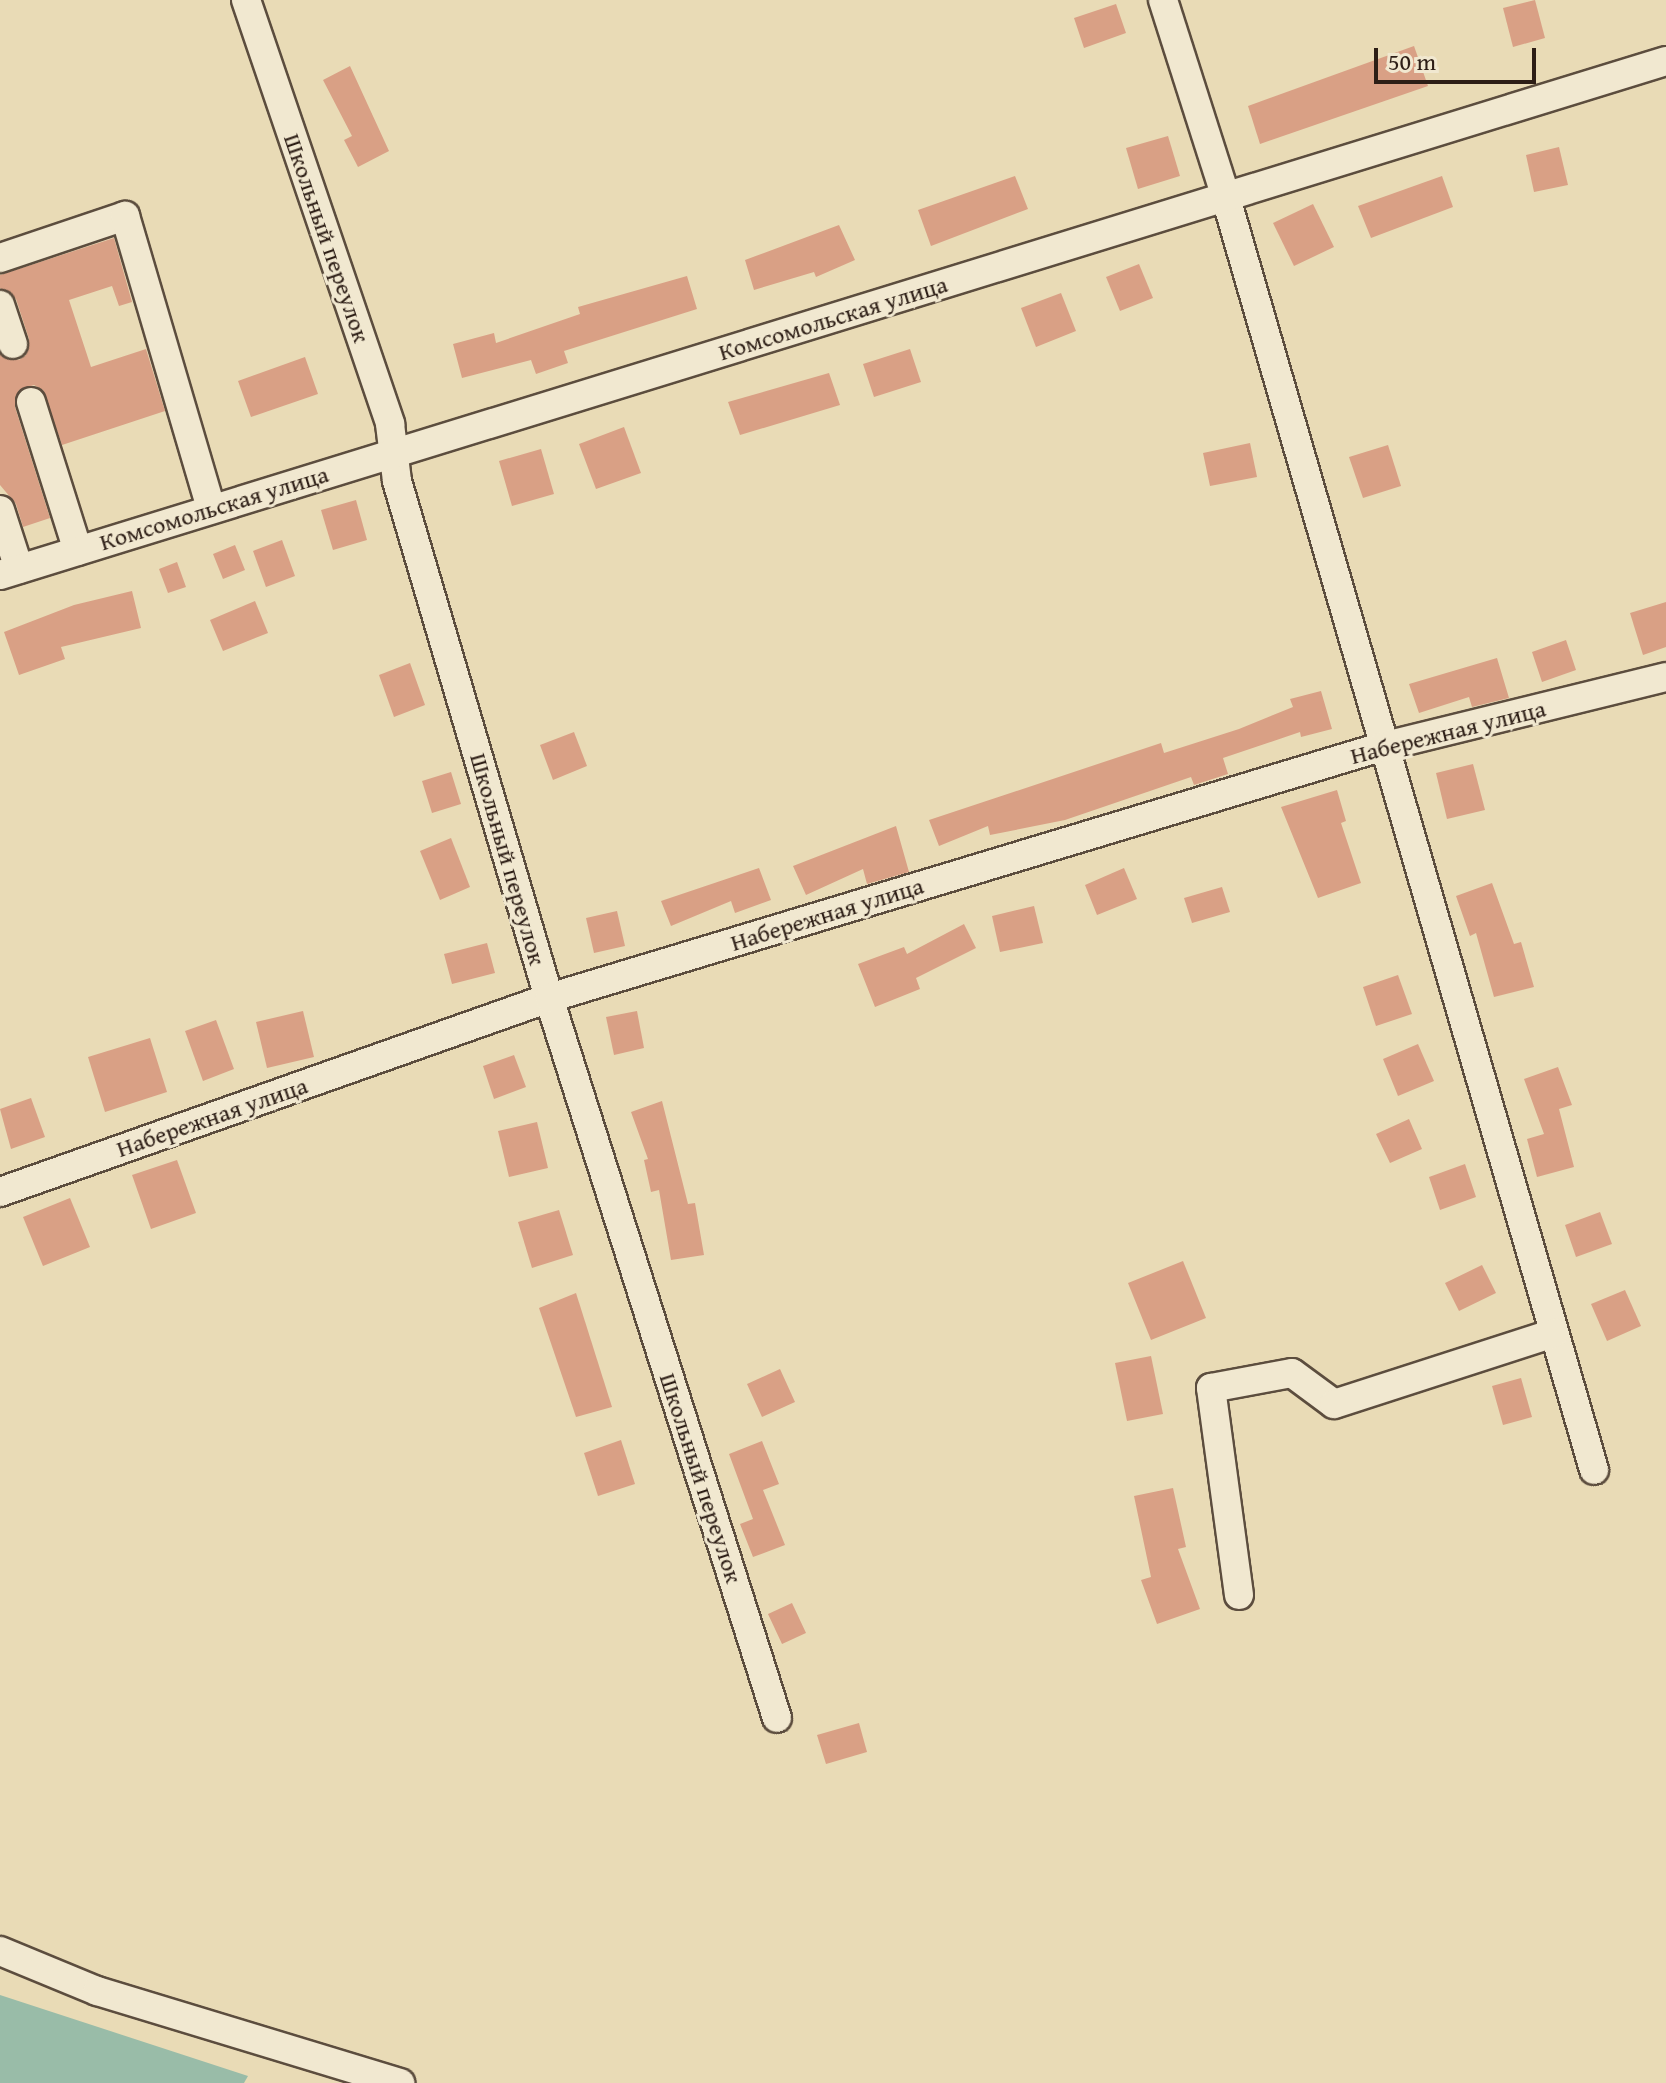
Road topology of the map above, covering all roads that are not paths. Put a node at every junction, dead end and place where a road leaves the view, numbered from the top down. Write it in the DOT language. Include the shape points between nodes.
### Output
graph roads {
  1 [pos="246,0"];
  2 [pos="1163,0"];
  3 [pos="1666,61"];
  4 [pos="1226,198"];
  5 [pos="0,258"];
  6 [pos="0,305"];
  7 [pos="13,344"];
  8 [pos="31,402"];
  9 [pos="394,452"];
  10 [pos="211,509"];
  11 [pos="0,510"];
  12 [pos="78,551"];
  13 [pos="10,572"];
  14 [pos="1666,677"];
  15 [pos="1381,747"];
  16 [pos="549,998"];
  17 [pos="0,1192"];
  18 [pos="1554,1333"];
  19 [pos="1594,1470"];
  20 [pos="1239,1595"];
  21 [pos="777,1718"];
  22 [pos="0,1951"];
  23 [pos="400,2083"];
  1 -- 9 [label="street, Школьный переулок" via="390,424"];
  2 -- 4 [label="street"];
  3 -- 4 [label="street, Комсомольская улица"];
  4 -- 9 [label="street, Комсомольская улица"];
  4 -- 15 [label="street"];
  5 -- 10 [label="street" via="125,216"];
  6 -- 7 [label="street"];
  8 -- 12 [label="street"];
  9 -- 10 [label="street, Комсомольская улица"];
  9 -- 16 [label="street, Школьный переулок" via="397,481"];
  10 -- 12 [label="street, Комсомольская улица"];
  11 -- 13 [label="street"];
  12 -- 13 [label="street, Комсомольская улица"];
  14 -- 15 [label="street, Набережная улица"];
  15 -- 16 [label="street, Набережная улица"];
  15 -- 18 [label="street"];
  16 -- 17 [label="street, Набережная улица"];
  16 -- 21 [label="street, Школьный переулок"];
  18 -- 19 [label="street"];
  18 -- 20 [label="street" via="1334,1404 1292,1373 1211,1388"];
  22 -- 23 [label="street" via="97,1991"];
}
